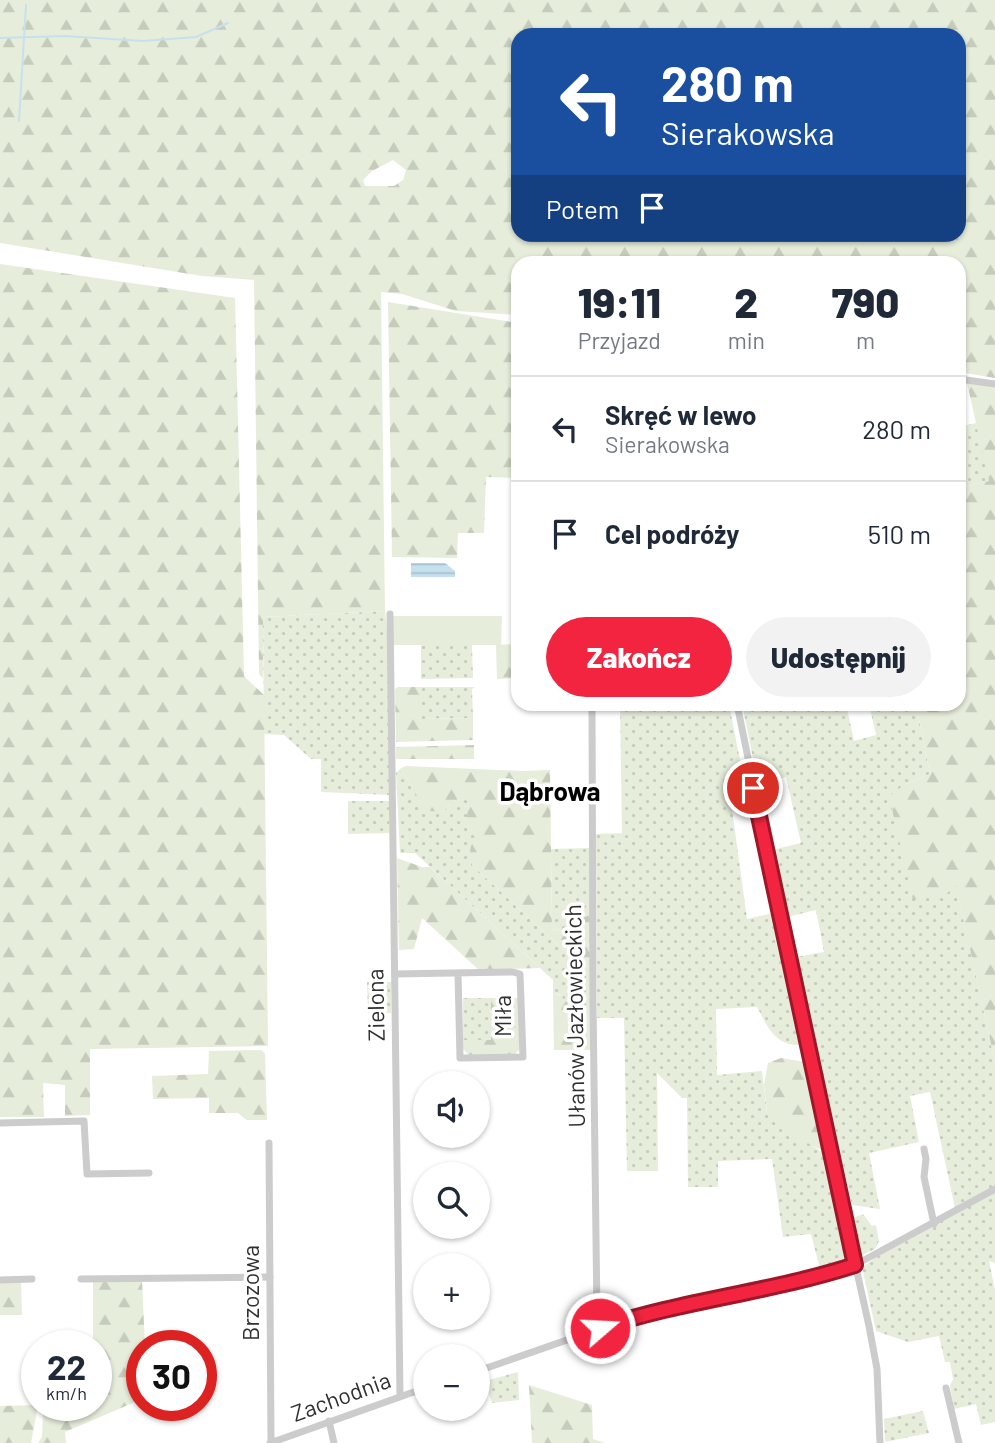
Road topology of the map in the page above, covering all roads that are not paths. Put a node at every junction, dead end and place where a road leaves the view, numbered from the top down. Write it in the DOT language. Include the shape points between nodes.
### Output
graph roads {
  1 [pos="966,380"];
  2 [pos="995,384"];
  3 [pos="390,614"];
  4 [pos="593,711"];
  5 [pos="738,711"];
  6 [pos="458,973"];
  7 [pos="395,974"];
  8 [pos="0,1123"];
  9 [pos="269,1143"];
  10 [pos="924,1149"];
  11 [pos="149,1173"];
  12 [pos="995,1189"];
  13 [pos="934,1224"];
  14 [pos="855,1265"];
  15 [pos="270,1277"];
  16 [pos="32,1279"];
  17 [pos="80,1279"];
  18 [pos="0,1280"];
  19 [pos="600,1328"];
  20 [pos="490,1367"];
  21 [pos="946,1388"];
  22 [pos="413,1392"];
  23 [pos="400,1396"];
  24 [pos="329,1421"];
  25 [pos="270,1443"];
  26 [pos="334,1443"];
  27 [pos="880,1443"];
  28 [pos="958,1443"];
  1 -- 2 [label="street"];
  3 -- 7 [label="street, Zielona"];
  4 -- 19 [label="street, Ułanów Jazłowieckich"];
  5 -- 14 [label="street"];
  6 -- 6 [label="street, Miła" via="520,974 523,1057 460,1058"];
  6 -- 7 [label="street, Miła"];
  7 -- 23 [label="street, Zielona"];
  8 -- 11 [label="street" via="85,1121 87,1174"];
  9 -- 15 [label="street, Brzozowa"];
  10 -- 13 [label="street" via="923,1177"];
  12 -- 13 [label="street"];
  13 -- 14 [label="street"];
  14 -- 19 [label="street"];
  14 -- 27 [label="street" via="877,1369"];
  15 -- 17 [label="street"];
  15 -- 25 [label="street, Brzozowa"];
  16 -- 18 [label="street"];
  19 -- 20 [label="street"];
  21 -- 28 [label="street"];
  22 -- 23 [label="street, Zachodnia"];
  23 -- 24 [label="street, Zachodnia"];
  24 -- 25 [label="street, Zachodnia"];
  24 -- 26 [label="street"];
}
